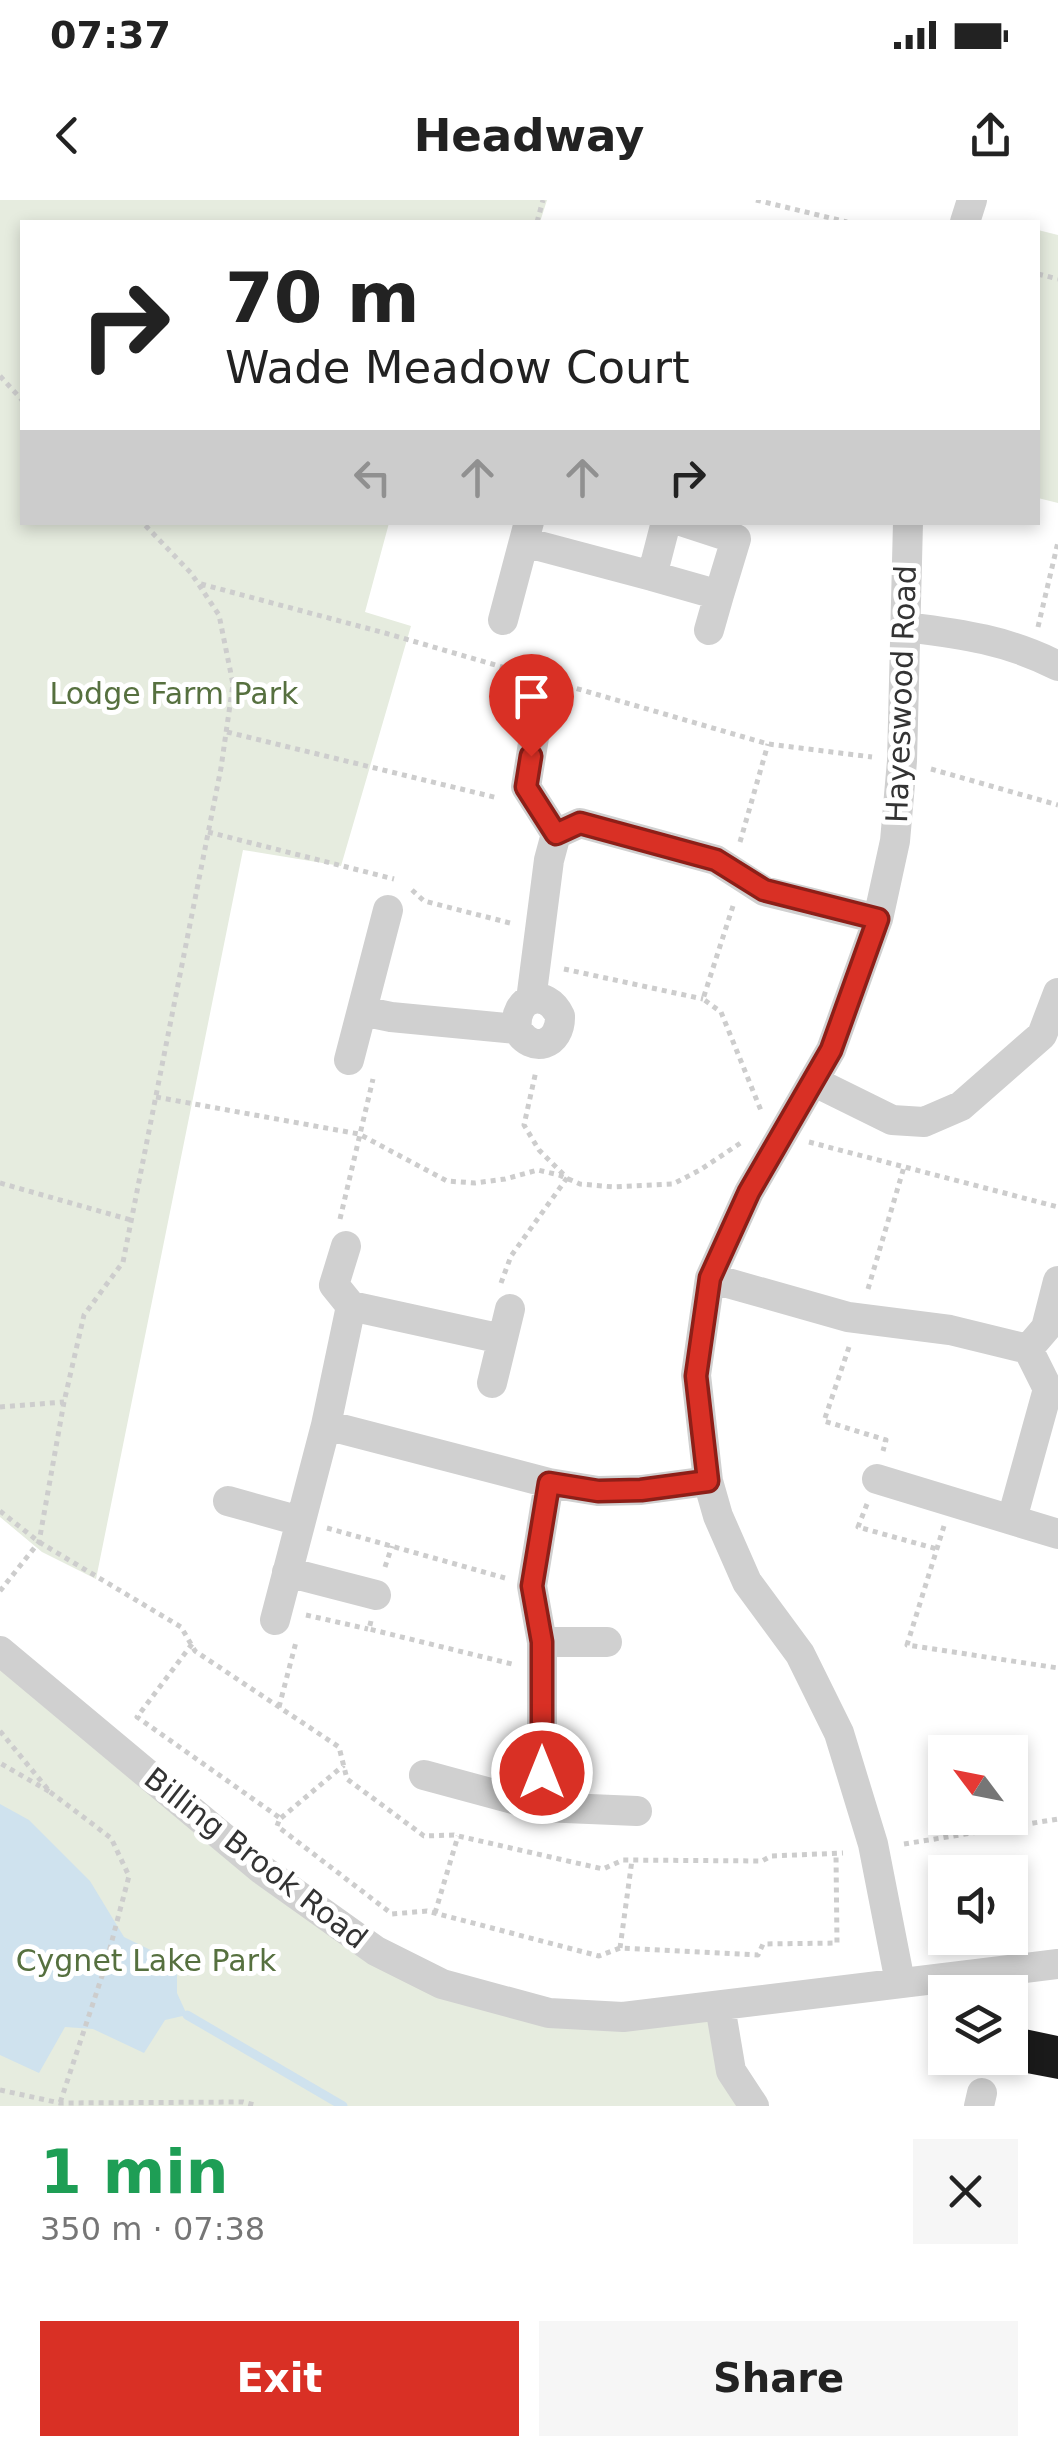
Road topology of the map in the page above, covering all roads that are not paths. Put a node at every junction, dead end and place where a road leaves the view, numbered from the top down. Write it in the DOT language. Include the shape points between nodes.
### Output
graph roads {
  1 [pos="665,525"];
  2 [pos="693,525"];
  3 [pos="908,525"];
  4 [pos="527,532"];
  5 [pos="652,576"];
  6 [pos="718,594"];
  7 [pos="503,620"];
  8 [pos="907,627"];
  9 [pos="709,630"];
  10 [pos="1045,659"];
  11 [pos="536,725"];
  12 [pos="556,834"];
  13 [pos="388,910"];
  14 [pos="878,919"];
  15 [pos="1058,993"];
  16 [pos="532,1000"];
  17 [pos="362,1010"];
  18 [pos="529,1036"];
  19 [pos="361,1069"];
  20 [pos="813,1081"];
  21 [pos="346,1246"];
  22 [pos="710,1278"];
  23 [pos="1058,1281"];
  24 [pos="351,1306"];
  25 [pos="1028,1349"];
  26 [pos="492,1383"];
  27 [pos="326,1425"];
  28 [pos="877,1479"];
  29 [pos="708,1481"];
  30 [pos="549,1483"];
  31 [pos="228,1501"];
  32 [pos="1012,1519"];
  33 [pos="300,1520"];
  34 [pos="1058,1534"];
  35 [pos="287,1572"];
  36 [pos="376,1596"];
  37 [pos="292,1622"];
  38 [pos="607,1642"];
  39 [pos="0,1651"];
  40 [pos="542,1657"];
  41 [pos="424,1775"];
  42 [pos="542,1807"];
  43 [pos="637,1812"];
  44 [pos="1058,1964"];
  45 [pos="900,1982"];
  46 [pos="720,2006"];
  47 [pos="754,2106"];
  1 -- 5 [label="street"];
  2 -- 6 [label="street" via="736,539"];
  3 -- 8 [label="street, Hayeswood Road"];
  4 -- 5 [label="street"];
  4 -- 7 [label="street"];
  5 -- 6 [label="street"];
  6 -- 9 [label="street"];
  8 -- 10 [label="street" via="980,637"];
  8 -- 14 [label="street, Hayeswood Road" via="895,841"];
  11 -- 12 [label="street" via="526,787"];
  12 -- 14 [label="street" via="580,823 716,860 764,890"];
  12 -- 16 [label="street"];
  13 -- 17 [label="street"];
  14 -- 20 [label="street, Hayeswood Road" via="831,1050"];
  15 -- 20 [label="street" via="1042,1035 961,1106 924,1122 892,1120"];
  16 -- 18 [label="street" via="516,1016"];
  16 -- 18 [label="street" via="550,1002 560,1016 559,1031 554,1038"];
  17 -- 18 [label="street"];
  17 -- 19 [label="street"];
  20 -- 22 [label="street, Hayeswood Road" via="749,1192"];
  21 -- 24 [label="street" via="334,1285"];
  22 -- 25 [label="street" via="848,1317 950,1330"];
  22 -- 29 [label="street, Hayeswood Road" via="696,1376"];
  23 -- 25 [label="street" via="1046,1328"];
  24 -- 26 [label="street" via="504,1312"];
  24 -- 27 [label="street"];
  25 -- 32 [label="street" via="1048,1389"];
  27 -- 30 [label="street"];
  27 -- 33 [label="street"];
  28 -- 32 [label="street"];
  29 -- 30 [label="street" via="598,1491"];
  29 -- 45 [label="street, Hayeswood Road" via="747,1582 800,1654 839,1733 874,1844"];
  30 -- 40 [label="street" via="532,1586"];
  31 -- 33 [label="street"];
  32 -- 34 [label="street"];
  33 -- 35 [label="street"];
  35 -- 36 [label="street"];
  35 -- 37 [label="street"];
  38 -- 40 [label="street"];
  39 -- 46 [label="street, Billing Brook Road" via="261,1869 376,1951 442,1984 549,2013 624,2017"];
  40 -- 42 [label="street"];
  41 -- 42 [label="street"];
  42 -- 43 [label="street"];
  44 -- 45 [label="street, Billing Brook Road"];
  45 -- 46 [label="street, Billing Brook Road"];
  46 -- 47 [label="street" via="730,2071"];
}
